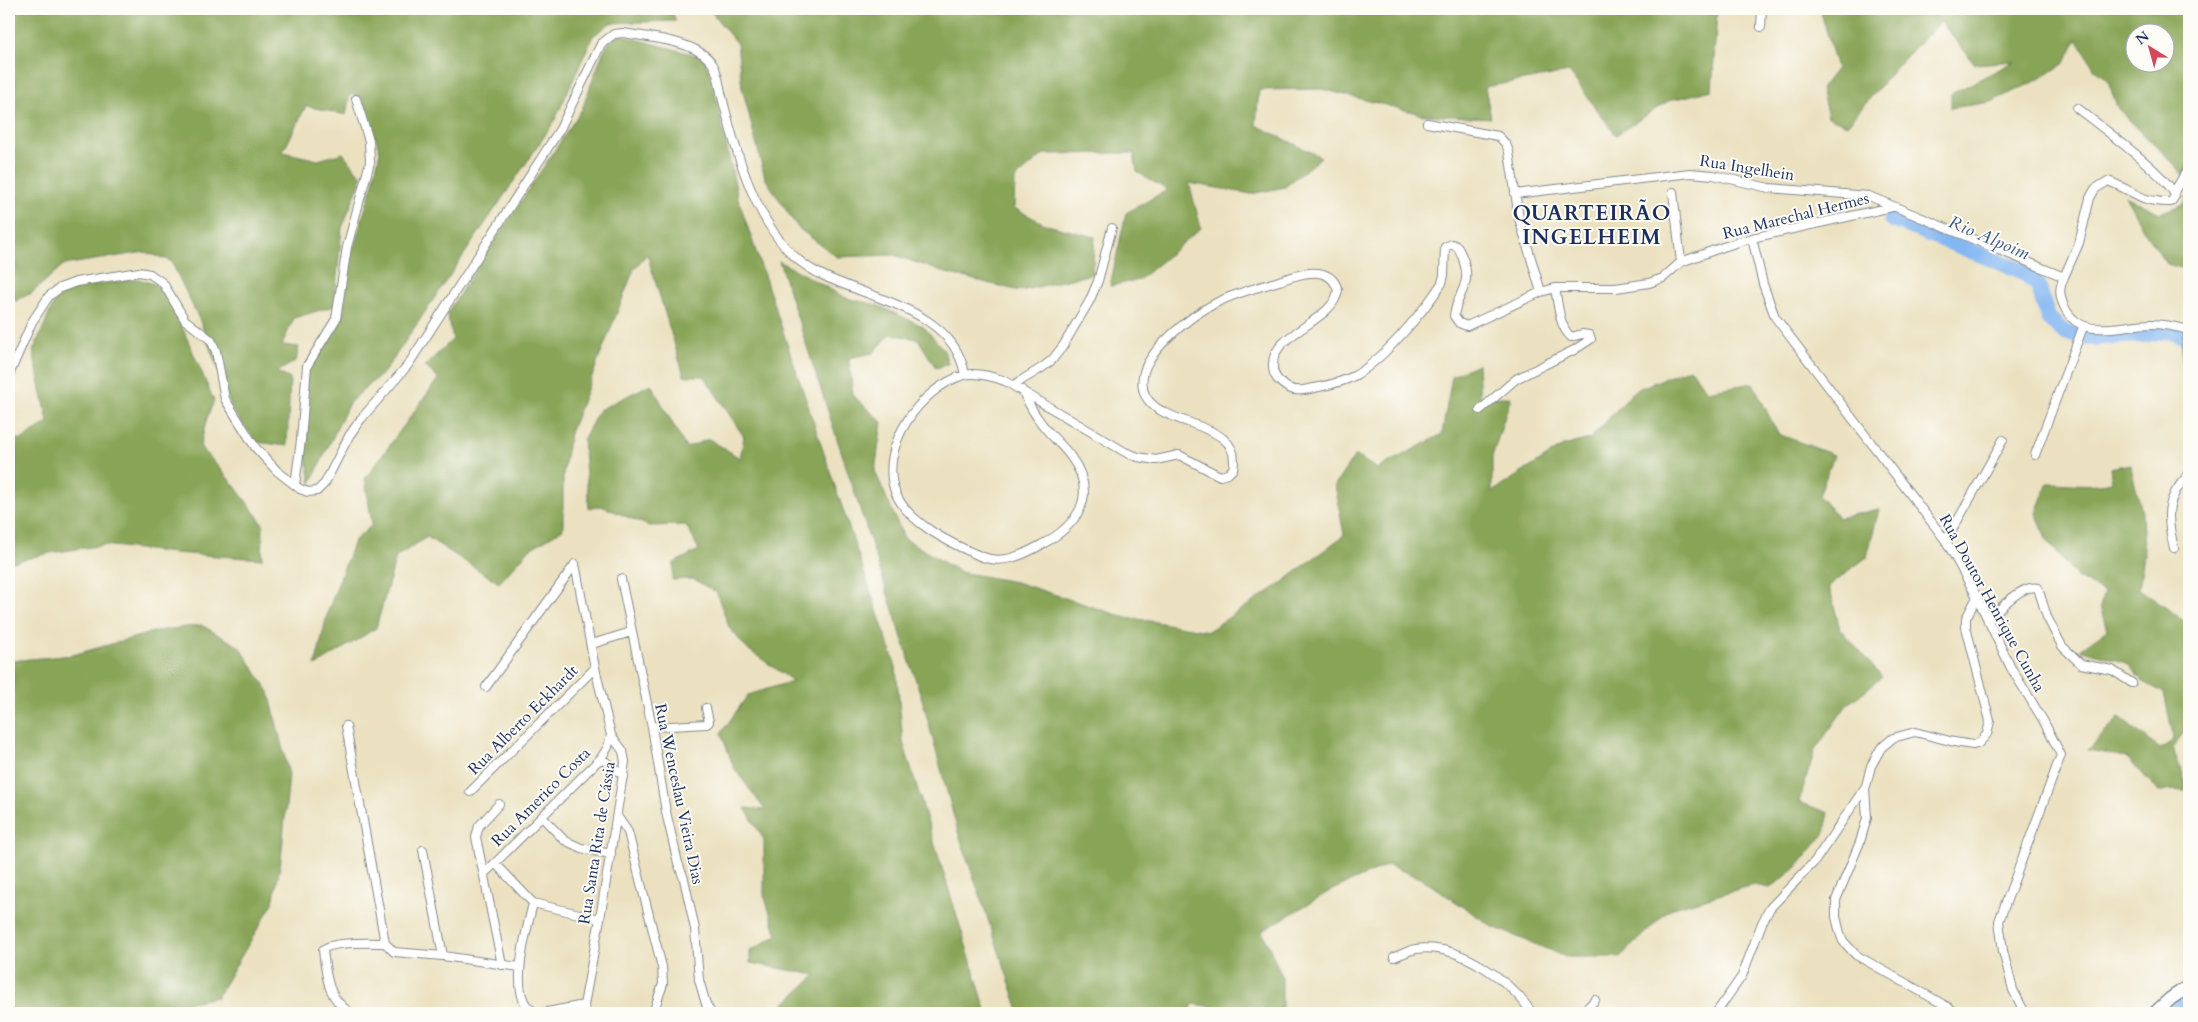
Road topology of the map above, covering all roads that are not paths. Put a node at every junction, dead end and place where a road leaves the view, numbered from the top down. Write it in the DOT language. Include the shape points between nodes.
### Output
graph roads {
  1 [pos="1762,9"];
  2 [pos="1761,27"];
  3 [pos="356,99"];
  4 [pos="2077,108"];
  5 [pos="1427,123"];
  6 [pos="2189,167"];
  7 [pos="1673,192"];
  8 [pos="2174,192"];
  9 [pos="1514,194"];
  10 [pos="1892,207"];
  11 [pos="1112,228"];
  12 [pos="1752,238"];
  13 [pos="1681,262"];
  14 [pos="2064,277"];
  15 [pos="1555,288"];
  16 [pos="1541,292"];
  17 [pos="2083,327"];
  18 [pos="2189,330"];
  19 [pos="2189,372"];
  20 [pos="9,375"];
  21 [pos="965,375"];
  22 [pos="1014,385"];
  23 [pos="1022,390"];
  24 [pos="1480,410"];
  25 [pos="2003,440"];
  26 [pos="2035,454"];
  27 [pos="2189,474"];
  28 [pos="295,485"];
  29 [pos="1946,541"];
  30 [pos="2174,548"];
  31 [pos="621,579"];
  32 [pos="1977,597"];
  33 [pos="1988,621"];
  34 [pos="631,632"];
  35 [pos="592,644"];
  36 [pos="595,668"];
  37 [pos="2132,683"];
  38 [pos="486,687"];
  39 [pos="706,708"];
  40 [pos="346,726"];
  41 [pos="652,727"];
  42 [pos="611,735"];
  43 [pos="601,758"];
  44 [pos="624,776"];
  45 [pos="1866,786"];
  46 [pos="470,792"];
  47 [pos="499,804"];
  48 [pos="617,816"];
  49 [pos="542,817"];
  50 [pos="423,850"];
  51 [pos="610,854"];
  52 [pos="495,864"];
  53 [pos="484,874"];
  54 [pos="533,903"];
  55 [pos="600,919"];
  56 [pos="385,943"];
  57 [pos="443,956"];
  58 [pos="1394,957"];
  59 [pos="502,965"];
  60 [pos="520,967"];
  61 [pos="2189,986"];
  62 [pos="1595,1000"];
  63 [pos="584,1009"];
  64 [pos="351,1013"];
  65 [pos="541,1013"];
  66 [pos="652,1013"];
  67 [pos="711,1013"];
  68 [pos="1532,1013"];
  69 [pos="1582,1013"];
  70 [pos="1716,1013"];
  71 [pos="1954,1013"];
  72 [pos="2025,1013"];
  73 [pos="2154,1013"];
  1 -- 2 [label="street"];
  3 -- 28 [label="street" via="370,162 347,247 338,313 307,366"];
  4 -- 8 [label="street" via="2161,177"];
  5 -- 9 [label="street" via="1498,136 1510,152"];
  6 -- 8 [label="street"];
  7 -- 13 [label="street"];
  8 -- 14 [label="street" via="2174,200 2161,203 2140,198 2108,181 2095,189 2079,243"];
  9 -- 10 [label="street, Rua Ingelhein" via="1690,173 1769,188 1869,196"];
  9 -- 16 [label="street"];
  10 -- 12 [label="street, Rua Marechal Hermes"];
  10 -- 14 [label="street, Rua Ingelhein"];
  11 -- 22 [label="street" via="1098,281 1063,346 1044,367"];
  12 -- 13 [label="street, Rua Marechal Hermes"];
  12 -- 29 [label="street, Rua Doutor Henrique Cunha" via="1775,317"];
  13 -- 15 [label="street, Rua Marechal Hermes" via="1663,278 1640,285"];
  14 -- 17 [label="street" via="2059,288 2061,299 2066,310"];
  15 -- 16 [label="street, Rua Marechal Hermes"];
  15 -- 24 [label="street" via="1568,335 1585,334 1591,339 1516,379"];
  16 -- 23 [label="street, Rua Marechal Hermes" via="1463,326 1454,316 1466,288 1466,267 1457,247 1448,245 1444,254 1442,283 1380,356 1355,376 1338,384 1299,390 1292,390 1276,378 1272,366 1274,357 1278,348 1334,301 1338,290 1332,278 1320,273 1305,274 1213,304 1162,344 1148,363 1143,384 1149,402 1156,409 1207,430 1227,444 1235,462 1228,474 1220,476 1178,455 1156,460 1125,452"];
  17 -- 18 [label="street" via="2108,329 2151,324"];
  17 -- 26 [label="street"];
  18 -- 19 [label="street" via="2186,348"];
  20 -- 28 [label="street" via="38,310 60,288 76,282 139,272 150,274 163,283 185,320 211,340 216,351 224,399 230,410 265,459"];
  21 -- 22 [label="street" via="995,377"];
  21 -- 23 [label="street" via="944,386 911,413 895,446 892,479 896,495 922,524 947,541 987,558 999,560 1022,555 1049,541 1067,528 1082,507 1084,480 1071,457 1039,421"];
  21 -- 28 [label="street" via="963,362 950,341 935,327 902,307 815,272 775,236 750,189 714,64 697,50 680,44 623,32 614,34 601,44 560,129 408,365 349,436 325,483 317,491 308,492"];
  22 -- 23 [label="street"];
  25 -- 29 [label="street"];
  27 -- 30 [label="street" via="2173,496 2168,510 2168,527"];
  29 -- 32 [label="street, Rua Doutor Henrique Cunha"];
  31 -- 34 [label="street, Rua Wenceslau Vieira Dias"];
  32 -- 33 [label="street, Rua Doutor Henrique Cunha"];
  32 -- 45 [label="street" via="1968,612 1966,627 1990,721 1987,734 1973,745 1915,732 1904,733 1881,748 1871,766"];
  33 -- 37 [label="street" via="1999,608 2026,588 2034,586 2038,588 2047,617 2062,646 2081,664 2112,670"];
  33 -- 72 [label="street, Rua Doutor Henrique Cunha" via="2061,755 1998,922 2013,990"];
  34 -- 35 [label="street"];
  34 -- 41 [label="street, Rua Wenceslau Vieira Dias"];
  35 -- 36 [label="street, Rua Santa Rita de Cássia"];
  35 -- 38 [label="street, Rua Santa Rita de Cássia" via="575,564"];
  36 -- 42 [label="street, Rua Santa Rita de Cássia"];
  36 -- 46 [label="street, Rua Alberto Eckhardt"];
  39 -- 41 [label="street" via="708,723"];
  40 -- 56 [label="street"];
  41 -- 67 [label="street, Rua Wenceslau Vieira Dias" via="666,812 695,929 699,980"];
  42 -- 43 [label="street, Rua Americo Costa"];
  42 -- 44 [label="street, Rua Santa Rita de Cássia" via="623,751 626,762"];
  43 -- 44 [label="street"];
  43 -- 49 [label="street, Rua Americo Costa"];
  44 -- 48 [label="street, Rua Santa Rita de Cássia"];
  45 -- 70 [label="street" via="1815,861 1770,908 1742,976"];
  45 -- 71 [label="street" via="1867,818 1836,900 1836,917 1843,941 1856,955"];
  47 -- 53 [label="street" via="476,831"];
  48 -- 51 [label="street, Rua Santa Rita de Cássia"];
  48 -- 66 [label="street" via="628,832 662,967 663,984"];
  49 -- 51 [label="street" via="564,840"];
  49 -- 52 [label="street, Rua Americo Costa"];
  50 -- 57 [label="street"];
  51 -- 55 [label="street, Rua Santa Rita de Cássia"];
  52 -- 53 [label="street, Rua Americo Costa"];
  52 -- 54 [label="street"];
  53 -- 59 [label="street"];
  54 -- 55 [label="street"];
  54 -- 60 [label="street"];
  55 -- 63 [label="street, Rua Santa Rita de Cássia"];
  56 -- 57 [label="street" via="394,952"];
  56 -- 64 [label="street" via="327,946 323,950 326,982 333,997"];
  57 -- 59 [label="street"];
  58 -- 68 [label="street" via="1414,949 1431,948 1481,964 1511,989"];
  59 -- 60 [label="street"];
  60 -- 65 [label="street" via="524,1002 531,1011"];
  61 -- 73 [label="main road"];
  62 -- 69 [label="street"];
  63 -- 65 [label="street"];
}
